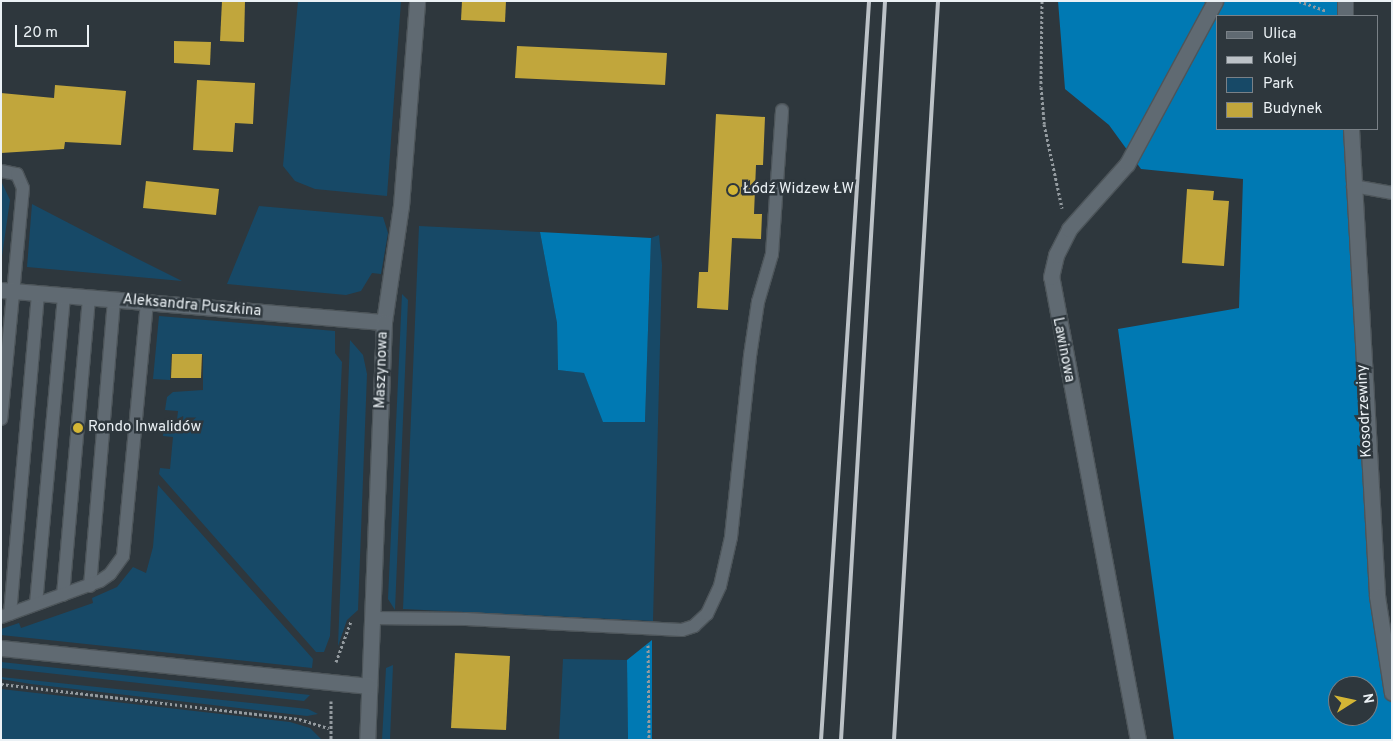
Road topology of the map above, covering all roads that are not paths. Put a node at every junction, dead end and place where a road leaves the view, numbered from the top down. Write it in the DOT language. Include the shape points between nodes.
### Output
graph roads {
  1 [pos="417,1"];
  2 [pos="1215,1"];
  3 [pos="1345,1"];
  4 [pos="1338,15"];
  5 [pos="782,110"];
  6 [pos="1351,130"];
  7 [pos="1,170"];
  8 [pos="1354,186"];
  9 [pos="1392,193"];
  10 [pos="7,290"];
  11 [pos="38,293"];
  12 [pos="64,296"];
  13 [pos="89,297"];
  14 [pos="114,299"];
  15 [pos="147,302"];
  16 [pos="384,322"];
  17 [pos="1,419"];
  18 [pos="90,586"];
  19 [pos="63,595"];
  20 [pos="36,604"];
  21 [pos="6,615"];
  22 [pos="372,618"];
  23 [pos="1,648"];
  24 [pos="370,686"];
  25 [pos="1392,693"];
  26 [pos="367,740"];
  27 [pos="1138,740"];
  1 -- 16 [label="street, Maszynowa" via="401,206"];
  2 -- 27 [label="street, Lawinowa" via="1127,164 1069,230 1056,255 1051,277 1052,298"];
  3 -- 4 [label="street"];
  5 -- 22 [label="lane" via="772,254 758,302 736,507 726,565 715,600 694,626 682,630 446,618"];
  6 -- 8 [label="street, Kosodrzewiny"];
  7 -- 10 [label="lane" via="17,174 22,188"];
  8 -- 9 [label="lane"];
  8 -- 25 [label="street, Kosodrzewiny" via="1376,596"];
  10 -- 11 [label="street, Aleksandra Puszkina"];
  10 -- 17 [label="lane"];
  11 -- 12 [label="street, Aleksandra Puszkina"];
  11 -- 21 [label="lane"];
  12 -- 13 [label="street, Aleksandra Puszkina"];
  12 -- 20 [label="lane"];
  13 -- 14 [label="street, Aleksandra Puszkina"];
  13 -- 19 [label="lane"];
  14 -- 15 [label="street, Aleksandra Puszkina"];
  14 -- 18 [label="lane"];
  15 -- 16 [label="street, Aleksandra Puszkina"];
  15 -- 18 [label="lane" via="125,544 118,565"];
  16 -- 22 [label="street, Maszynowa"];
  18 -- 19 [label="lane"];
  19 -- 20 [label="lane"];
  20 -- 21 [label="lane"];
  22 -- 24 [label="street, Maszynowa"];
  23 -- 24 [label="street"];
  24 -- 26 [label="street, Maszynowa"];
}
